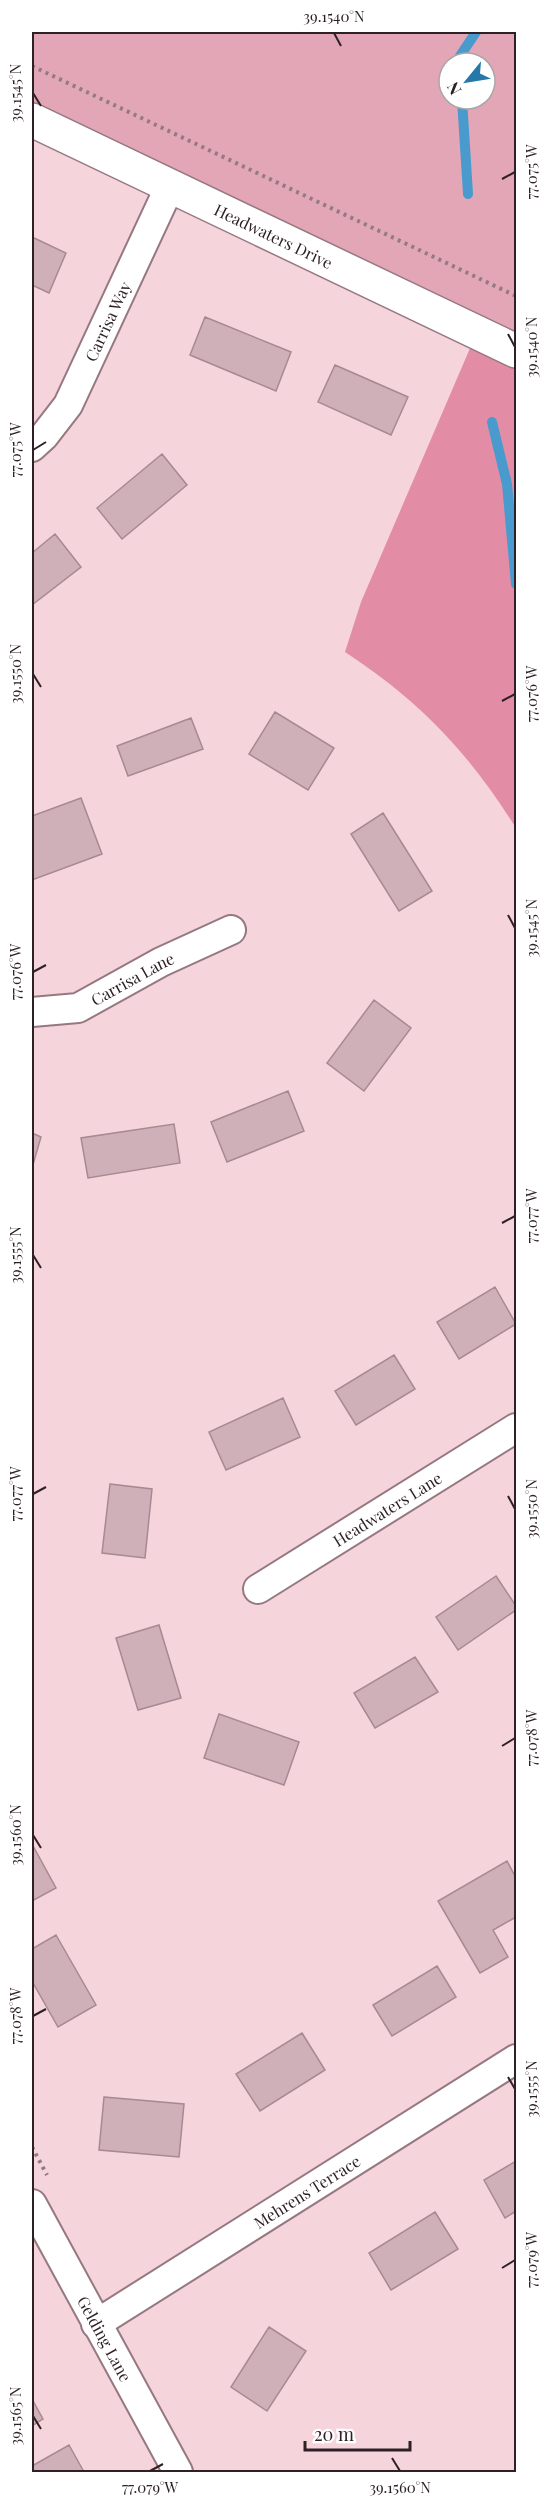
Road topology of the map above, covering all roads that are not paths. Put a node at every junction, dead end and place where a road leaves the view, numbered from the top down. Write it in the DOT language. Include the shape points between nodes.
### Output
graph roads {
  1 [pos="32,120"];
  2 [pos="170,186"];
  3 [pos="516,351"];
  4 [pos="32,447"];
  5 [pos="231,930"];
  6 [pos="32,1011"];
  7 [pos="516,1428"];
  8 [pos="258,1589"];
  9 [pos="516,2059"];
  10 [pos="32,2204"];
  11 [pos="96,2324"];
  12 [pos="178,2472"];
  1 -- 2 [label="street, Headwaters Drive"];
  2 -- 3 [label="street, Headwaters Drive"];
  2 -- 4 [label="street, Carrisa Way" via="69,405"];
  5 -- 6 [label="street, Carrisa Lane" via="161,962 78,1008"];
  7 -- 8 [label="street, Headwaters Lane"];
  9 -- 11 [label="street, Mehrens Terrace"];
  10 -- 11 [label="street, Gelding Lane"];
  11 -- 12 [label="street, Gelding Lane"];
}
